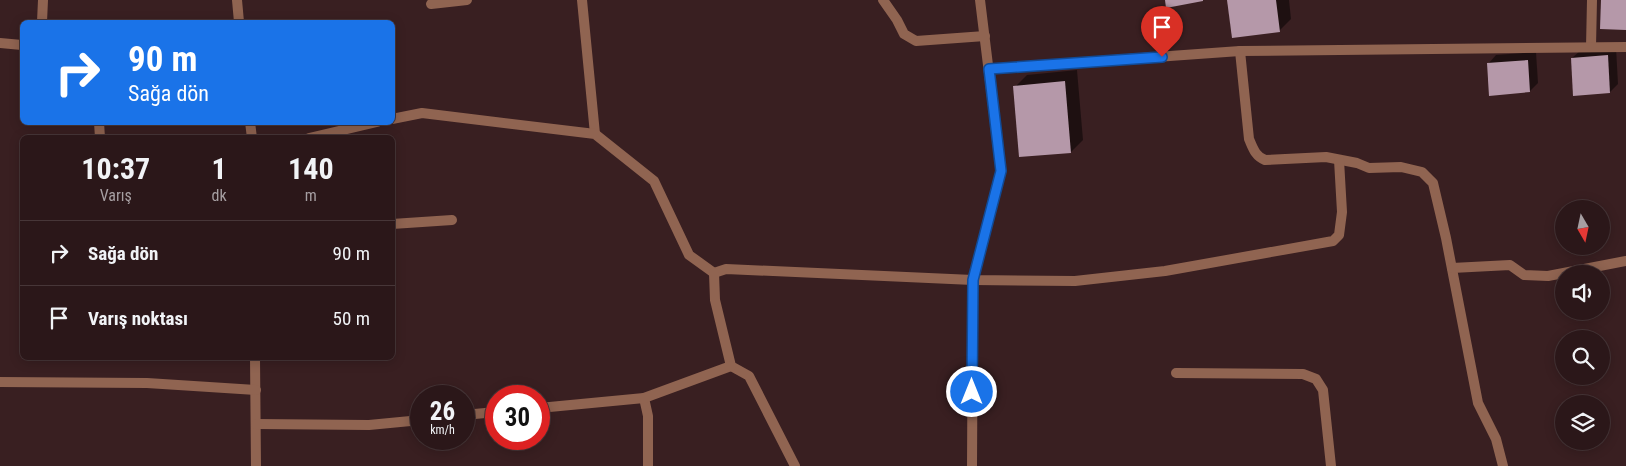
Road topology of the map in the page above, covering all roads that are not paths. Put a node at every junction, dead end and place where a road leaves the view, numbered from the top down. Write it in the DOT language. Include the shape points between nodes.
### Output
graph roads {
  1 [pos="43,0"];
  2 [pos="237,0"];
  3 [pos="467,0"];
  4 [pos="582,0"];
  5 [pos="883,0"];
  6 [pos="980,0"];
  7 [pos="1592,0"];
  8 [pos="431,4"];
  9 [pos="42,20"];
  10 [pos="239,20"];
  11 [pos="985,36"];
  12 [pos="0,42"];
  13 [pos="20,46"];
  14 [pos="1591,47"];
  15 [pos="1626,47"];
  16 [pos="1240,51"];
  17 [pos="989,69"];
  18 [pos="395,118"];
  19 [pos="364,125"];
  20 [pos="595,134"];
  21 [pos="322,135"];
  22 [pos="1339,160"];
  23 [pos="452,220"];
  24 [pos="395,224"];
  25 [pos="1626,261"];
  26 [pos="1452,268"];
  27 [pos="714,273"];
  28 [pos="973,280"];
  29 [pos="255,360"];
  30 [pos="731,366"];
  31 [pos="1176,373"];
  32 [pos="0,382"];
  33 [pos="256,390"];
  34 [pos="644,398"];
  35 [pos="550,407"];
  36 [pos="410,421"];
  37 [pos="256,424"];
  38 [pos="256,466"];
  39 [pos="648,466"];
  40 [pos="795,466"];
  41 [pos="972,466"];
  42 [pos="1331,466"];
  43 [pos="1503,466"];
  1 -- 9 [label="street"];
  2 -- 10 [label="street"];
  3 -- 8 [label="street"];
  4 -- 20 [label="street"];
  5 -- 11 [label="street" via="904,34 916,41"];
  6 -- 11 [label="street"];
  7 -- 14 [label="street"];
  11 -- 17 [label="street"];
  12 -- 13 [label="street"];
  14 -- 15 [label="street"];
  14 -- 16 [label="street"];
  16 -- 17 [label="street"];
  16 -- 22 [label="street" via="1249,138 1259,158 1326,157"];
  17 -- 28 [label="street" via="1001,171"];
  18 -- 20 [label="street" via="422,113"];
  19 -- 21 [label="street"];
  20 -- 27 [label="street" via="654,181 689,255"];
  22 -- 26 [label="street" via="1368,168 1401,167 1422,172 1433,183"];
  22 -- 28 [label="street" via="1342,212 1339,235 1333,240 1165,271 1075,281"];
  23 -- 24 [label="street"];
  25 -- 26 [label="street" via="1548,276 1524,275 1510,265"];
  26 -- 43 [label="street" via="1478,403 1496,439"];
  27 -- 28 [label="street" via="726,270"];
  27 -- 30 [label="street" via="715,300"];
  28 -- 41 [label="street"];
  29 -- 33 [label="street"];
  30 -- 34 [label="street"];
  30 -- 40 [label="street" via="750,376"];
  31 -- 42 [label="street" via="1303,374 1316,379 1323,390"];
  32 -- 33 [label="street" via="147,383"];
  33 -- 37 [label="street"];
  34 -- 35 [label="street"];
  34 -- 39 [label="street" via="648,416"];
  36 -- 37 [label="street" via="369,425"];
  37 -- 38 [label="street"];
}
